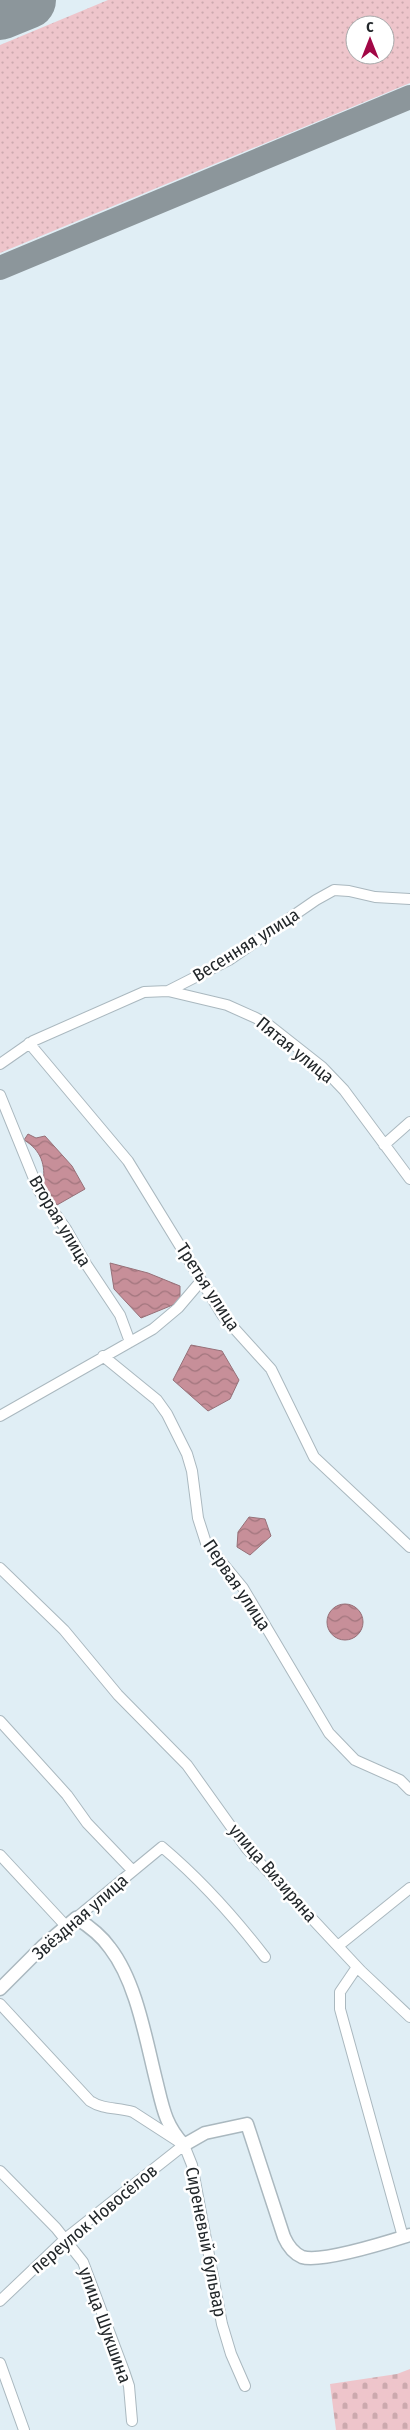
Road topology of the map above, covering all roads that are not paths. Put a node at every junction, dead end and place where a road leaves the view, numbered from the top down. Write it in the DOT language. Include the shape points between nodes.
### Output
graph roads {
  1 [pos="410,899"];
  2 [pos="168,991"];
  3 [pos="29,1043"];
  4 [pos="0,1064"];
  5 [pos="0,1094"];
  6 [pos="410,1122"];
  7 [pos="384,1145"];
  8 [pos="410,1179"];
  9 [pos="201,1280"];
  10 [pos="130,1342"];
  11 [pos="103,1356"];
  12 [pos="0,1416"];
  13 [pos="410,1547"];
  14 [pos="0,1568"];
  15 [pos="0,1721"];
  16 [pos="410,1790"];
  17 [pos="0,1855"];
  18 [pos="133,1871"];
  19 [pos="410,1888"];
  20 [pos="76,1918"];
  21 [pos="66,1926"];
  22 [pos="338,1946"];
  23 [pos="265,1957"];
  24 [pos="357,1967"];
  25 [pos="0,1989"];
  26 [pos="0,2004"];
  27 [pos="410,2017"];
  28 [pos="184,2145"];
  29 [pos="0,2171"];
  30 [pos="407,2236"];
  31 [pos="65,2239"];
  32 [pos="0,2301"];
  33 [pos="0,2363"];
  34 [pos="245,2386"];
  35 [pos="132,2421"];
  36 [pos="24,2430"];
  1 -- 2 [label="street, Весенняя улица" via="334,890 229,960"];
  2 -- 3 [label="street, Весенняя улица" via="132,996"];
  2 -- 7 [label="street, Пятая улица" via="227,1005 270,1026 333,1078"];
  3 -- 4 [label="street, Весенняя улица"];
  3 -- 9 [label="street, Третья улица" via="128,1160"];
  5 -- 10 [label="street, Вторая улица" via="39,1191 120,1315"];
  6 -- 7 [label="street"];
  7 -- 8 [label="street, Пятая улица"];
  9 -- 10 [label="street" via="166,1320"];
  9 -- 13 [label="street, Третья улица" via="232,1328 271,1368 314,1457"];
  10 -- 11 [label="street"];
  11 -- 12 [label="street"];
  11 -- 16 [label="street, Первая улица" via="157,1400 167,1414 192,1470 198,1518 206,1543 243,1588 329,1733 356,1760 400,1780"];
  14 -- 22 [label="street, улица Визиряна" via="64,1630 118,1695 187,1765 247,1849"];
  15 -- 18 [label="street" via="67,1795 87,1823"];
  17 -- 21 [label="street"];
  18 -- 20 [label="street, Звёздная улица"];
  18 -- 23 [label="street, Звёздная улица" via="162,1847 236,1921"];
  19 -- 22 [label="street"];
  20 -- 21 [label="street, Звёздная улица"];
  20 -- 28 [label="street, Сиреневый бульвар" via="102,1937 121,1966 139,2016 169,2128"];
  21 -- 25 [label="street, Звёздная улица"];
  22 -- 24 [label="street, улица Визиряна"];
  24 -- 27 [label="street, улица Визиряна"];
  24 -- 30 [label="street" via="340,1992 340,2009"];
  26 -- 28 [label="street" via="90,2101 107,2109 133,2112"];
  28 -- 30 [label="street, переулок Новосёлов" via="205,2133 247,2124 288,2247 295,2253 313,2258"];
  28 -- 31 [label="street, переулок Новосёлов"];
  28 -- 34 [label="street, Сиреневый бульвар" via="192,2165 222,2324"];
  29 -- 31 [label="street, улица Шукшина"];
  31 -- 32 [label="street, переулок Новосёлов"];
  31 -- 35 [label="street, улица Шукшина" via="83,2262 118,2354 129,2386"];
  33 -- 36 [label="street"];
}
